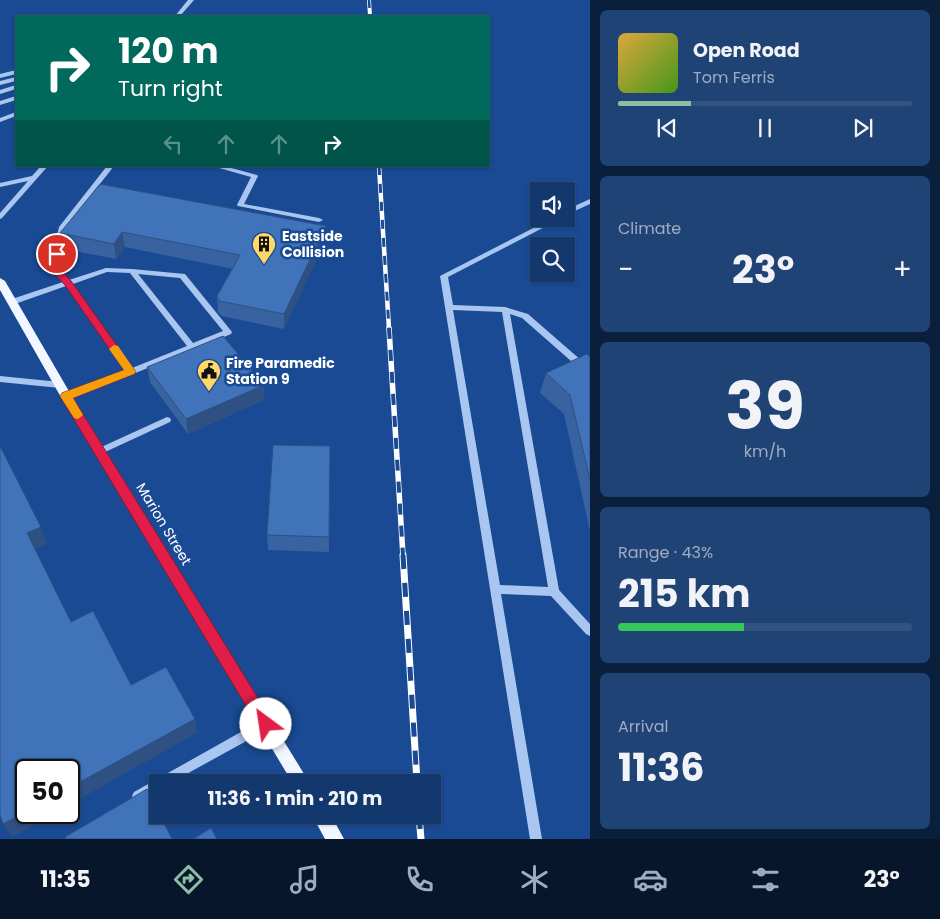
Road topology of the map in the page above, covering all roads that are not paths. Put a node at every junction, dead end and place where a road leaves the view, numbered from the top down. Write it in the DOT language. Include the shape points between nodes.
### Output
graph roads {
  1 [pos="191,0"];
  2 [pos="178,15"];
  3 [pos="15,72"];
  4 [pos="0,76"];
  5 [pos="15,78"];
  6 [pos="0,83"];
  7 [pos="15,87"];
  8 [pos="0,92"];
  9 [pos="15,98"];
  10 [pos="0,103"];
  11 [pos="15,114"];
  12 [pos="0,120"];
  13 [pos="44,167"];
  14 [pos="109,167"];
  15 [pos="224,167"];
  16 [pos="245,169"];
  17 [pos="35,178"];
  18 [pos="0,185"];
  19 [pos="590,201"];
  20 [pos="575,208"];
  21 [pos="0,217"];
  22 [pos="319,220"];
  23 [pos="540,227"];
  24 [pos="132,271"];
  25 [pos="0,281"];
  26 [pos="68,283"];
  27 [pos="12,302"];
  28 [pos="450,307"];
  29 [pos="505,310"];
  30 [pos="192,347"];
  31 [pos="130,372"];
  32 [pos="590,373"];
  33 [pos="0,379"];
  34 [pos="63,391"];
  35 [pos="167,420"];
  36 [pos="100,452"];
  37 [pos="495,590"];
  38 [pos="554,592"];
  39 [pos="590,631"];
  40 [pos="266,724"];
  41 [pos="176,774"];
  42 [pos="296,774"];
  43 [pos="149,790"];
  44 [pos="127,803"];
  45 [pos="326,824"];
  46 [pos="335,839"];
  47 [pos="536,839"];
  1 -- 2 [label="street"];
  3 -- 4 [label="street"];
  5 -- 6 [label="street"];
  7 -- 8 [label="street"];
  9 -- 10 [label="lane"];
  11 -- 12 [label="street"];
  13 -- 17 [label="street"];
  14 -- 26 [label="street" via="63,227 53,268"];
  15 -- 16 [label="street"];
  16 -- 22 [label="street" via="255,176 240,205"];
  17 -- 18 [label="street"];
  17 -- 21 [label="street"];
  19 -- 20 [label="street"];
  23 -- 28 [label="street" via="444,276"];
  24 -- 26 [label="street" via="106,270"];
  24 -- 30 [label="street"];
  24 -- 30 [label="street" via="182,276 228,332"];
  25 -- 27 [label="main road, Marion Street"];
  26 -- 27 [label="street"];
  26 -- 31 [label="street"];
  27 -- 34 [label="main road, Marion Street"];
  28 -- 29 [label="street"];
  28 -- 37 [label="street"];
  29 -- 32 [label="street" via="525,316"];
  29 -- 38 [label="street"];
  30 -- 31 [label="street"];
  31 -- 34 [label="street"];
  33 -- 34 [label="street"];
  34 -- 36 [label="main road, Marion Street"];
  35 -- 36 [label="street"];
  36 -- 40 [label="main road, Marion Street"];
  37 -- 38 [label="street"];
  37 -- 47 [label="street"];
  38 -- 39 [label="street"];
  40 -- 41 [label="street"];
  40 -- 42 [label="main road, Marion Street"];
  43 -- 44 [label="street"];
  45 -- 46 [label="main road"];
}
